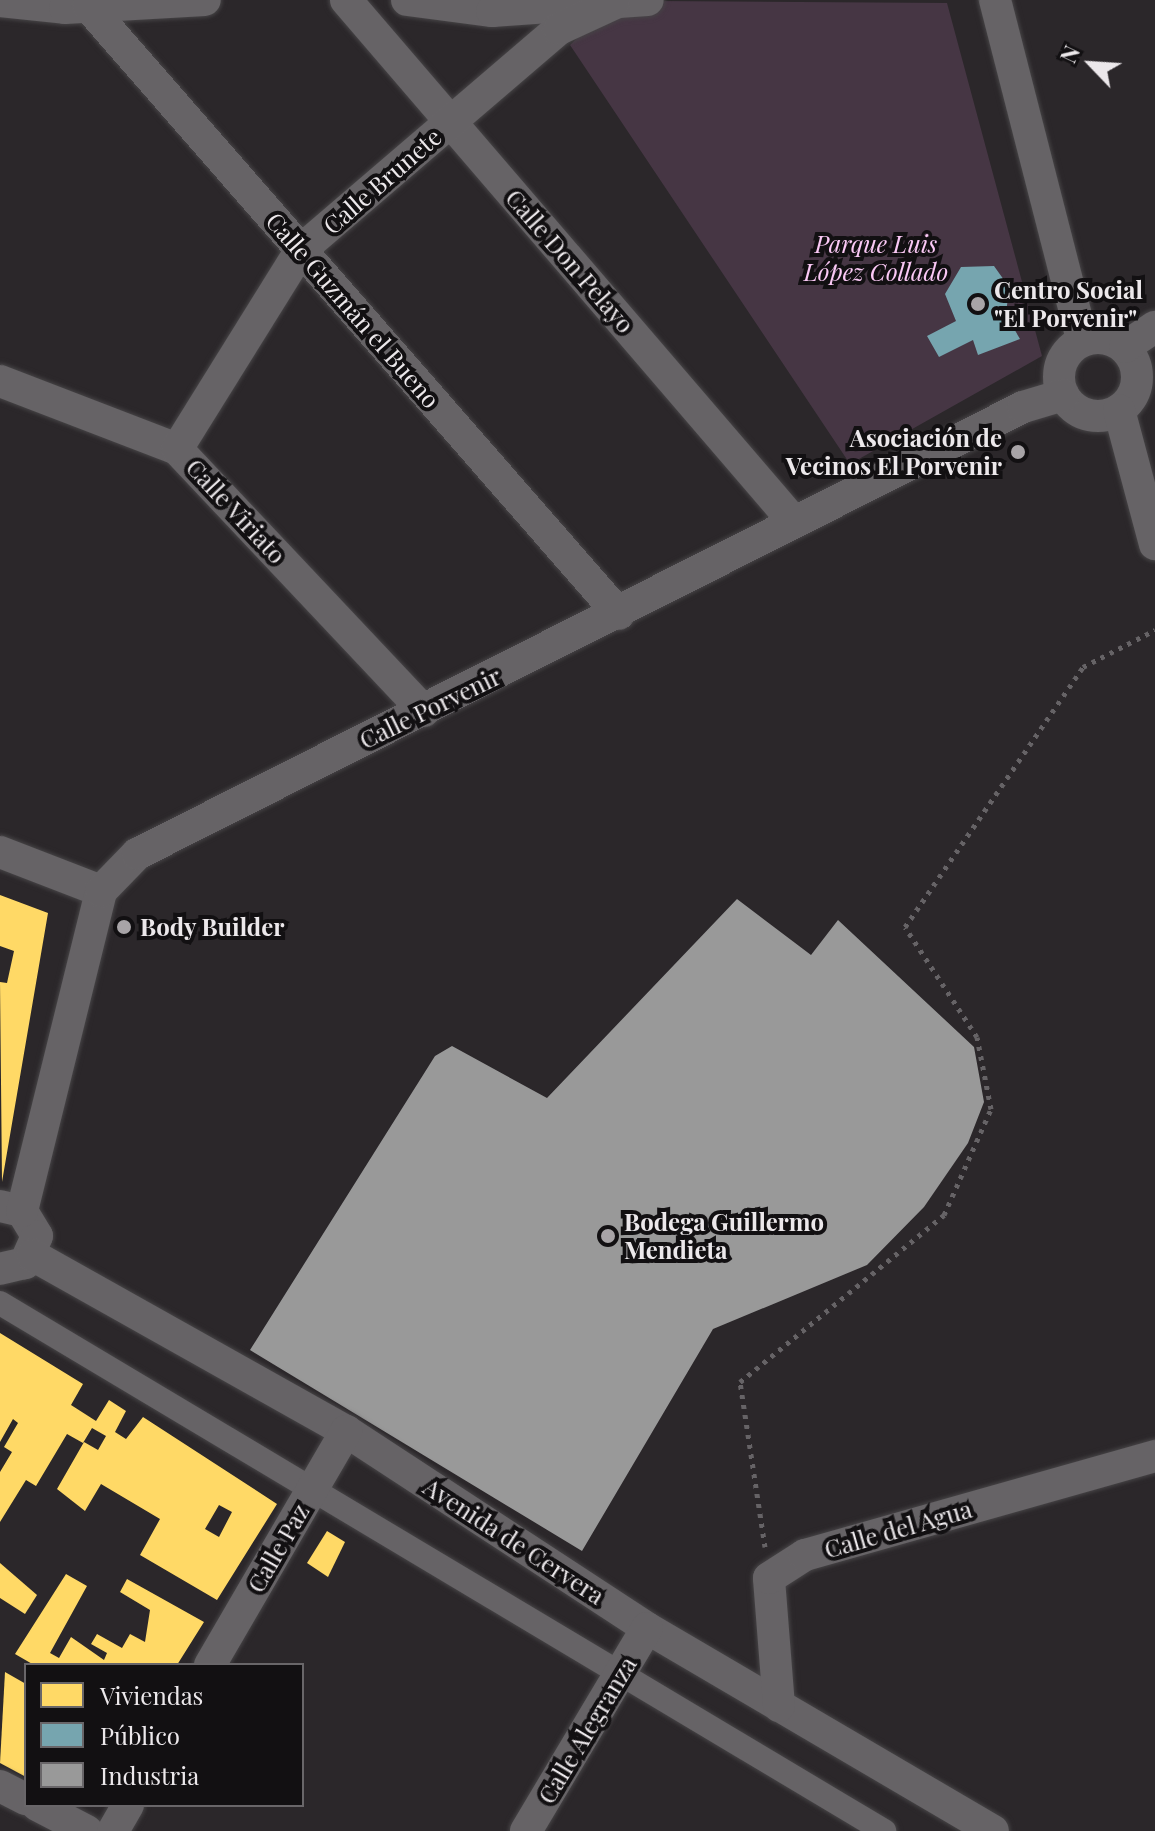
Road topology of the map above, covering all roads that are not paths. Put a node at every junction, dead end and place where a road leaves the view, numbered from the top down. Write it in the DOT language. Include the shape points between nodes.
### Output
graph roads {
  1 [pos="205,0"];
  2 [pos="346,0"];
  3 [pos="407,0"];
  4 [pos="648,0"];
  5 [pos="995,0"];
  6 [pos="0,1"];
  7 [pos="124,3"];
  8 [pos="613,4"];
  9 [pos="88,6"];
  10 [pos="451,122"];
  11 [pos="301,250"];
  12 [pos="1155,327"];
  13 [pos="1082,340"];
  14 [pos="1139,364"];
  15 [pos="0,381"];
  16 [pos="1063,395"];
  17 [pos="1119,410"];
  18 [pos="177,449"];
  19 [pos="794,522"];
  20 [pos="1155,544"];
  21 [pos="619,614"];
  22 [pos="424,711"];
  23 [pos="0,852"];
  24 [pos="101,891"];
  25 [pos="11,1208"];
  26 [pos="32,1255"];
  27 [pos="0,1269"];
  28 [pos="0,1303"];
  29 [pos="346,1431"];
  30 [pos="1155,1456"];
  31 [pos="312,1489"];
  32 [pos="647,1628"];
  33 [pos="211,1663"];
  34 [pos="619,1674"];
  35 [pos="779,1706"];
  36 [pos="0,1786"];
  37 [pos="24,1798"];
  38 [pos="41,1807"];
  39 [pos="127,1807"];
  40 [pos="87,1831"];
  41 [pos="113,1831"];
  42 [pos="526,1831"];
  43 [pos="884,1831"];
  44 [pos="993,1831"];
  1 -- 7 [label="street"];
  2 -- 10 [label="street, Calle Don Pelayo"];
  3 -- 8 [label="street" via="492,11"];
  4 -- 8 [label="street"];
  5 -- 13 [label="street"];
  6 -- 9 [label="street"];
  7 -- 9 [label="street"];
  8 -- 10 [label="street, Calle Brunete" via="559,29"];
  9 -- 11 [label="street, Calle Guzmán el Bueno"];
  10 -- 11 [label="street, Calle Brunete"];
  10 -- 19 [label="street, Calle Don Pelayo"];
  11 -- 18 [label="street, Calle Brunete"];
  11 -- 21 [label="street, Calle Guzmán el Bueno"];
  12 -- 14 [label="street"];
  13 -- 14 [label="street"];
  13 -- 16 [label="street" via="1059,370"];
  14 -- 17 [label="street"];
  15 -- 18 [label="street, Calle Viriato"];
  16 -- 17 [label="street" via="1087,415"];
  16 -- 19 [label="street, Calle Porvenir" via="1023,407"];
  17 -- 20 [label="street"];
  18 -- 22 [label="street, Calle Viriato"];
  19 -- 21 [label="street, Calle Porvenir"];
  21 -- 22 [label="street, Calle Porvenir"];
  22 -- 24 [label="street, Calle Porvenir" via="137,854"];
  23 -- 24 [label="street"];
  24 -- 25 [label="street"];
  25 -- 26 [label="street" via="37,1236"];
  26 -- 27 [label="street"];
  26 -- 29 [label="street, Avenida de Cervera"];
  28 -- 31 [label="street"];
  29 -- 31 [label="street, Calle Paz"];
  29 -- 32 [label="street, Avenida de Cervera"];
  30 -- 35 [label="street, Calle del Agua" via="805,1555 769,1578"];
  31 -- 33 [label="street, Calle Paz"];
  31 -- 34 [label="street"];
  32 -- 34 [label="street, Calle Alegranza"];
  32 -- 35 [label="street, Avenida de Cervera"];
  34 -- 42 [label="street, Calle Alegranza"];
  34 -- 43 [label="street"];
  35 -- 44 [label="street, Avenida de Cervera"];
  36 -- 37 [label="street"];
  38 -- 40 [label="street"];
  39 -- 41 [label="street"];
}
